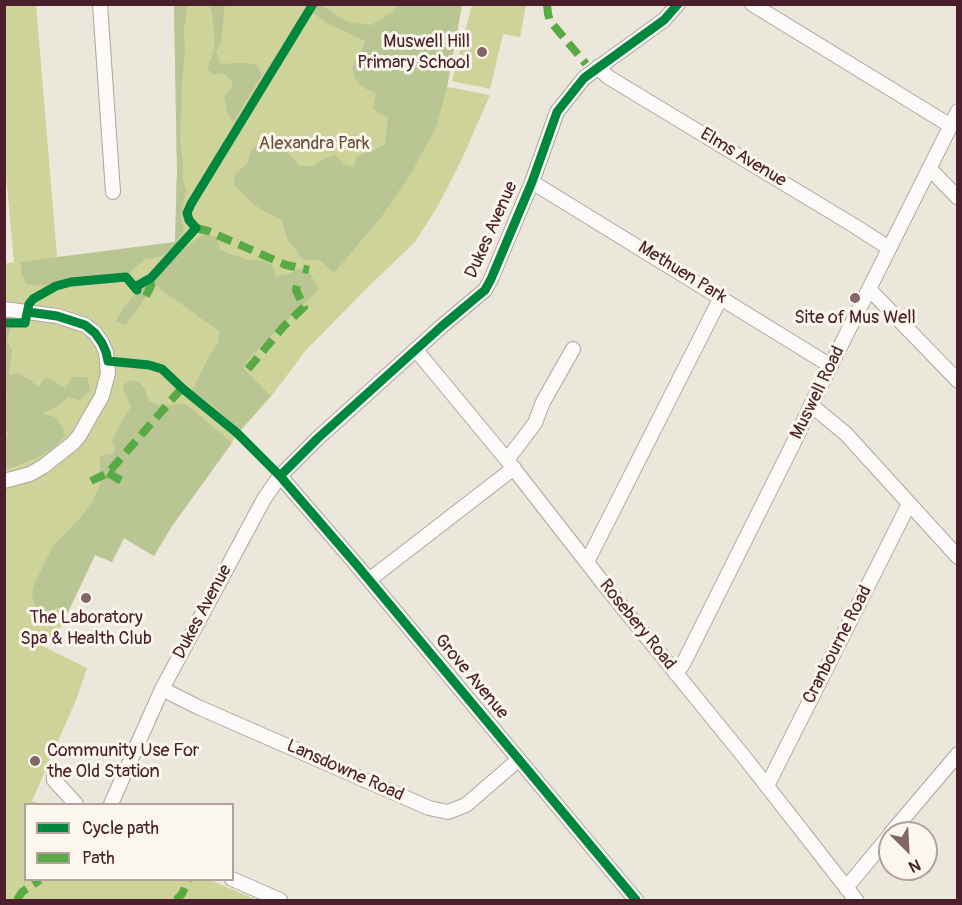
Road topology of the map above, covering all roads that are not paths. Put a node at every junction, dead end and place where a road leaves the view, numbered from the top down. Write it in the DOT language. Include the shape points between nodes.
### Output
graph roads {
  1 [pos="100,4"];
  2 [pos="678,4"];
  3 [pos="752,4"];
  4 [pos="598,66"];
  5 [pos="957,111"];
  6 [pos="951,126"];
  7 [pos="929,168"];
  8 [pos="532,182"];
  9 [pos="113,192"];
  10 [pos="957,198"];
  11 [pos="889,248"];
  12 [pos="869,289"];
  13 [pos="721,297"];
  14 [pos="4,309"];
  15 [pos="573,349"];
  16 [pos="416,350"];
  17 [pos="831,366"];
  18 [pos="957,381"];
  19 [pos="812,405"];
  20 [pos="510,464"];
  21 [pos="280,476"];
  22 [pos="4,481"];
  23 [pos="909,504"];
  24 [pos="957,557"];
  25 [pos="587,562"];
  26 [pos="369,580"];
  27 [pos="676,674"];
  28 [pos="162,689"];
  29 [pos="957,753"];
  30 [pos="518,760"];
  31 [pos="54,775"];
  32 [pos="766,786"];
  33 [pos="75,803"];
  34 [pos="111,803"];
  35 [pos="902,821"];
  36 [pos="878,850"];
  37 [pos="234,880"];
  38 [pos="846,888"];
  39 [pos="280,900"];
  40 [pos="636,900"];
  41 [pos="856,900"];
  1 -- 9 [label="street"];
  2 -- 4 [label="street, Dukes Avenue" via="664,20"];
  3 -- 6 [label="street"];
  4 -- 8 [label="street, Dukes Avenue" via="557,112"];
  4 -- 11 [label="street, Elms Avenue" via="608,77"];
  5 -- 6 [label="street, Muswell Road"];
  6 -- 7 [label="street, Muswell Road"];
  7 -- 10 [label="street"];
  7 -- 11 [label="street, Muswell Road"];
  8 -- 13 [label="street, Methuen Park"];
  8 -- 16 [label="street, Dukes Avenue" via="485,290"];
  11 -- 12 [label="street, Muswell Road"];
  12 -- 17 [label="street, Muswell Road"];
  12 -- 18 [label="street"];
  13 -- 17 [label="street, Methuen Park"];
  13 -- 25 [label="street"];
  14 -- 22 [label="street" via="57,316 85,325 102,343 108,362 102,396 80,436 44,466"];
  15 -- 20 [label="street"];
  16 -- 20 [label="street, Rosebery Road"];
  16 -- 21 [label="street, Dukes Avenue"];
  17 -- 19 [label="street, Muswell Road"];
  19 -- 23 [label="street" via="846,434"];
  19 -- 27 [label="street, Muswell Road"];
  20 -- 25 [label="street, Rosebery Road"];
  20 -- 26 [label="street"];
  21 -- 26 [label="street, Grove Avenue"];
  21 -- 28 [label="street, Dukes Avenue"];
  23 -- 24 [label="street"];
  23 -- 32 [label="street, Cranbourne Road"];
  25 -- 27 [label="street, Rosebery Road"];
  26 -- 30 [label="street, Grove Avenue"];
  27 -- 32 [label="street, Rosebery Road"];
  28 -- 30 [label="street, Lansdowne Road" via="429,808 448,812 466,804"];
  28 -- 34 [label="street, Dukes Avenue"];
  29 -- 35 [label="street"];
  30 -- 40 [label="street, Grove Avenue"];
  31 -- 33 [label="street" via="54,780"];
  32 -- 38 [label="street, Rosebery Road"];
  36 -- 38 [label="street"];
  37 -- 39 [label="street"];
  38 -- 41 [label="street, Rosebery Road"];
}
